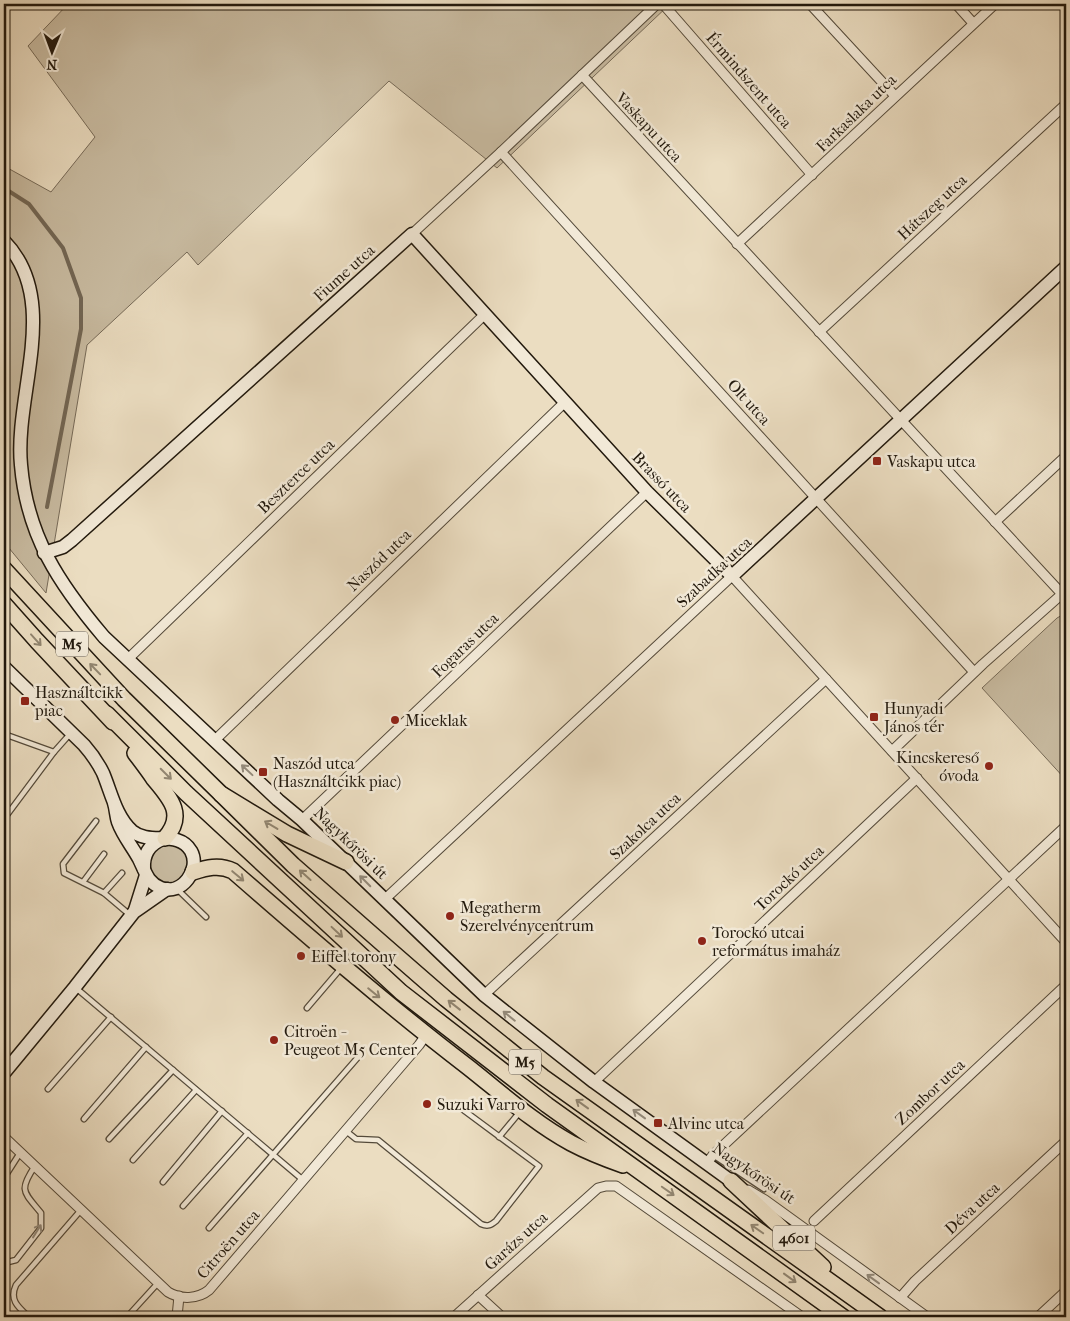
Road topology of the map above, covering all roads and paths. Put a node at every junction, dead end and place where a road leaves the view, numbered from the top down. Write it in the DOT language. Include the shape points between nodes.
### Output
graph roads {
  1 [pos="657,4"];
  2 [pos="663,4"];
  3 [pos="810,4"];
  4 [pos="956,4"];
  5 [pos="995,4"];
  6 [pos="974,23"];
  7 [pos="582,76"];
  8 [pos="895,96"];
  9 [pos="1066,104"];
  10 [pos="501,152"];
  11 [pos="812,175"];
  12 [pos="412,234"];
  13 [pos="4,241"];
  14 [pos="737,244"];
  15 [pos="1066,267"];
  16 [pos="484,315"];
  17 [pos="818,332"];
  18 [pos="565,402"];
  19 [pos="902,421"];
  20 [pos="1066,456"];
  21 [pos="647,492"];
  22 [pos="817,499"];
  23 [pos="995,522"];
  24 [pos="44,553"];
  25 [pos="4,569"];
  26 [pos="732,576"];
  27 [pos="1064,596"];
  28 [pos="4,604"];
  29 [pos="128,659"];
  30 [pos="4,667"];
  31 [pos="974,672"];
  32 [pos="826,679"];
  33 [pos="107,714"];
  34 [pos="71,732"];
  35 [pos="4,734"];
  36 [pos="215,740"];
  37 [pos="892,751"];
  38 [pos="54,752"];
  39 [pos="917,778"];
  40 [pos="220,794"];
  41 [pos="114,803"];
  42 [pos="4,819"];
  43 [pos="302,820"];
  44 [pos="96,821"];
  45 [pos="1066,826"];
  46 [pos="164,839"];
  47 [pos="104,854"];
  48 [pos="346,862"];
  49 [pos="145,872"];
  50 [pos="192,872"];
  51 [pos="122,873"];
  52 [pos="1009,878"];
  53 [pos="83,882"];
  54 [pos="171,889"];
  55 [pos="104,893"];
  56 [pos="384,900"];
  57 [pos="133,914"];
  58 [pos="206,917"];
  59 [pos="1066,942"];
  60 [pos="342,966"];
  61 [pos="1066,985"];
  62 [pos="75,987"];
  63 [pos="484,995"];
  64 [pos="307,1008"];
  65 [pos="111,1017"];
  66 [pos="426,1035"];
  67 [pos="146,1047"];
  68 [pos="360,1055"];
  69 [pos="5,1070"];
  70 [pos="174,1070"];
  71 [pos="594,1082"];
  72 [pos="48,1089"];
  73 [pos="196,1090"];
  74 [pos="522,1108"];
  75 [pos="462,1109"];
  76 [pos="222,1111"];
  77 [pos="84,1119"];
  78 [pos="345,1130"];
  79 [pos="248,1133"];
  80 [pos="4,1137"];
  81 [pos="500,1137"];
  82 [pos="109,1139"];
  83 [pos="1066,1140"];
  84 [pos="20,1153"];
  85 [pos="273,1154"];
  86 [pos="710,1159"];
  87 [pos="133,1160"];
  88 [pos="35,1166"];
  89 [pos="644,1173"];
  90 [pos="4,1178"];
  91 [pos="303,1180"];
  92 [pos="731,1181"];
  93 [pos="163,1182"];
  94 [pos="764,1189"];
  95 [pos="183,1206"];
  96 [pos="81,1210"];
  97 [pos="814,1221"];
  98 [pos="209,1228"];
  99 [pos="4,1263"];
  100 [pos="159,1283"];
  101 [pos="1066,1291"];
  102 [pos="178,1296"];
  103 [pos="478,1296"];
  104 [pos="854,1298"];
  105 [pos="900,1298"];
  106 [pos="28,1317"];
  107 [pos="127,1317"];
  108 [pos="177,1317"];
  109 [pos="454,1317"];
  110 [pos="502,1317"];
  111 [pos="802,1317"];
  112 [pos="843,1317"];
  113 [pos="880,1317"];
  114 [pos="927,1317"];
  115 [pos="1038,1317"];
  1 -- 7 [label="street, Fiume utca"];
  2 -- 11 [label="street, Érmindszent utca"];
  3 -- 8 [label="street"];
  4 -- 6 [label="street"];
  5 -- 6 [label="street, Farkaslaka utca"];
  6 -- 8 [label="street, Farkaslaka utca"];
  7 -- 10 [label="street, Fiume utca"];
  7 -- 14 [label="street, Vaskapu utca"];
  8 -- 11 [label="street, Farkaslaka utca"];
  9 -- 17 [label="street, Hátszeg utca"];
  10 -- 12 [label="street, Fiume utca"];
  10 -- 22 [label="street, Olt utca"];
  11 -- 14 [label="street, Farkaslaka utca"];
  12 -- 16 [label="main road, Brassó utca"];
  12 -- 24 [label="main road, Fiume utca" via="72,540 63,547"];
  13 -- 24 [label="main road, Nagykőrösi út" via="21,267 32,299 33,326 21,432 21,465 31,518"];
  14 -- 17 [label="street, Vaskapu utca"];
  15 -- 19 [label="main road, Szabadka utca"];
  16 -- 18 [label="main road, Brassó utca"];
  16 -- 29 [label="street, Beszterce utca"];
  17 -- 19 [label="street, Vaskapu utca"];
  18 -- 21 [label="main road, Brassó utca"];
  18 -- 36 [label="street, Naszód utca"];
  19 -- 22 [label="main road, Szabadka utca"];
  19 -- 23 [label="street, Vaskapu utca"];
  20 -- 23 [label="street"];
  21 -- 26 [label="main road, Brassó utca"];
  21 -- 43 [label="street, Fogaras utca"];
  22 -- 26 [label="main road, Szabadka utca"];
  22 -- 31 [label="street, Olt utca"];
  23 -- 27 [label="street, Vaskapu utca"];
  24 -- 29 [label="main road, Nagykőrösi út" via="94,625"];
  40 -- 25 [label="main road, M5, one-way" via="96,670"];
  26 -- 32 [label="street, Brassó utca"];
  26 -- 56 [label="street, Szabadka utca"];
  27 -- 31 [label="street"];
  28 -- 33 [label="main road, M5, one-way"];
  29 -- 36 [label="main road, Nagykőrösi út"];
  30 -- 34 [label="main road"];
  31 -- 37 [label="street"];
  32 -- 37 [label="street, Brassó utca"];
  32 -- 63 [label="street, Szakolca utca"];
  33 -- 46 [label="main road" via="171,801 174,822"];
  33 -- 89 [label="main road, M5, one-way" via="186,794 401,992 547,1105"];
  34 -- 38 [label="lane"];
  34 -- 41 [label="main road" via="98,763"];
  35 -- 38 [label="lane"];
  43 -- 36 [label="main road, Nagykőrösi út, one-way"];
  37 -- 39 [label="street"];
  38 -- 42 [label="lane"];
  39 -- 52 [label="street"];
  39 -- 71 [label="street, Torockó utca"];
  48 -- 40 [label="main road, one-way" via="287,834"];
  104 -- 40 [label="main road, M5, one-way" via="543,1076 446,999 293,865"];
  41 -- 46 [label="main road" via="132,831 141,836"];
  41 -- 49 [label="main road" via="123,833"];
  43 -- 48 [label="main road, Nagykőrösi út"];
  44 -- 53 [label="lane" via="63,864 64,873"];
  45 -- 52 [label="street"];
  46 -- 49 [label="main road" via="153,843 147,851"];
  46 -- 50 [label="main road" via="178,840 190,849"];
  47 -- 53 [label="lane"];
  56 -- 48 [label="main road, Nagykőrösi út, one-way"];
  49 -- 54 [label="main road" via="155,885"];
  49 -- 57 [label="main road"];
  50 -- 54 [label="main road" via="188,880"];
  50 -- 60 [label="main road, one-way" via="212,867 233,871"];
  51 -- 55 [label="lane"];
  52 -- 59 [label="street"];
  52 -- 86 [label="street"];
  53 -- 55 [label="lane"];
  54 -- 57 [label="main road"];
  54 -- 58 [label="lane"];
  55 -- 57 [label="lane"];
  56 -- 63 [label="main road, Nagykőrösi út"];
  57 -- 62 [label="main road"];
  60 -- 64 [label="lane"];
  60 -- 66 [label="main road, one-way"];
  61 -- 97 [label="street, Zombor utca"];
  62 -- 65 [label="lane"];
  62 -- 69 [label="main road"];
  71 -- 63 [label="main road, Nagykőrösi út, one-way"];
  65 -- 67 [label="lane"];
  65 -- 72 [label="lane"];
  66 -- 74 [label="main road"];
  66 -- 78 [label="street, Citroën utca"];
  67 -- 70 [label="lane"];
  67 -- 77 [label="lane"];
  68 -- 85 [label="lane"];
  70 -- 73 [label="lane"];
  70 -- 82 [label="lane"];
  86 -- 71 [label="main road, Nagykőrösi út, one-way"];
  73 -- 76 [label="lane"];
  73 -- 87 [label="lane"];
  74 -- 81 [label="lane"];
  74 -- 89 [label="main road" via="571,1143"];
  75 -- 81 [label="lane"];
  76 -- 79 [label="lane"];
  76 -- 93 [label="lane"];
  78 -- 81 [label="lane" via="356,1139 378,1140 486,1226 496,1221 539,1166"];
  78 -- 91 [label="street, Citroën utca"];
  79 -- 85 [label="lane"];
  79 -- 95 [label="lane"];
  80 -- 84 [label="street"];
  83 -- 105 [label="street, Déva utca"];
  84 -- 88 [label="street"];
  84 -- 90 [label="lane"];
  85 -- 91 [label="lane"];
  85 -- 98 [label="lane"];
  86 -- 92 [label="main road, Nagykőrösi út"];
  86 -- 94 [label="lane"];
  88 -- 96 [label="street"];
  99 -- 88 [label="lane, one-way" via="16,1260 41,1228 41,1214 23,1188"];
  89 -- 112 [label="main road, M5, one-way"];
  91 -- 102 [label="street, Citroën utca" via="210,1290 198,1296"];
  92 -- 104 [label="main road, 4601"];
  105 -- 92 [label="street, Nagykőrösi út, one-way" via="765,1200"];
  96 -- 100 [label="street"];
  96 -- 106 [label="lane" via="13,1291 16,1305"];
  100 -- 102 [label="street"];
  100 -- 107 [label="lane"];
  101 -- 115 [label="street"];
  102 -- 108 [label="street"];
  103 -- 109 [label="street, Garázs utca"];
  103 -- 110 [label="street"];
  103 -- 111 [label="street, Garázs utca" via="602,1187 616,1186"];
  104 -- 113 [label="main road, M5"];
  105 -- 114 [label="street, Nagykőrösi út"];
}
